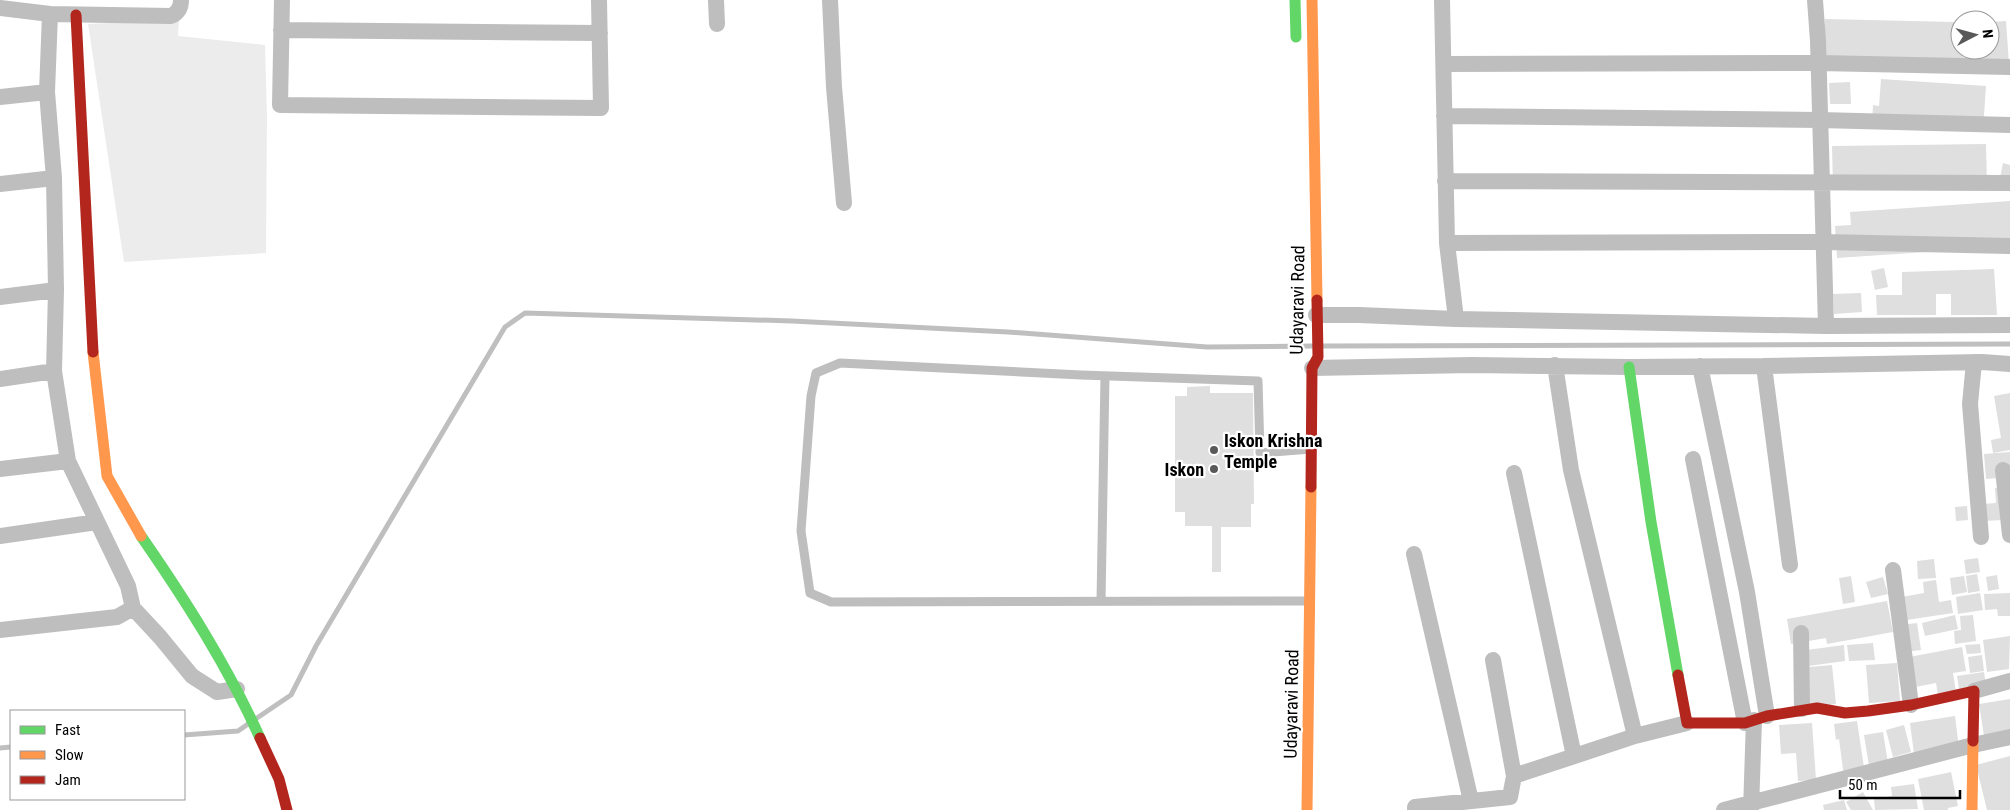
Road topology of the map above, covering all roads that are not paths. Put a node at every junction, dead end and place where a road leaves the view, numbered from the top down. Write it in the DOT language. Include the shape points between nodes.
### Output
graph roads {
  1 [pos="181,0"];
  2 [pos="282,0"];
  3 [pos="599,0"];
  4 [pos="716,0"];
  5 [pos="830,0"];
  6 [pos="1295,0"];
  7 [pos="1312,0"];
  8 [pos="1442,0"];
  9 [pos="1815,0"];
  10 [pos="0,8"];
  11 [pos="50,14"];
  12 [pos="76,15"];
  13 [pos="716,24"];
  14 [pos="281,30"];
  15 [pos="600,33"];
  16 [pos="1296,50"];
  17 [pos="1819,63"];
  18 [pos="1445,64"];
  19 [pos="2010,67"];
  20 [pos="47,92"];
  21 [pos="0,97"];
  22 [pos="1444,116"];
  23 [pos="1820,120"];
  24 [pos="2010,125"];
  25 [pos="54,178"];
  26 [pos="1445,181"];
  27 [pos="1822,183"];
  28 [pos="2010,183"];
  29 [pos="0,184"];
  30 [pos="844,203"];
  31 [pos="1825,242"];
  32 [pos="1447,243"];
  33 [pos="2010,246"];
  34 [pos="56,290"];
  35 [pos="0,297"];
  36 [pos="1316,317"];
  37 [pos="1456,319"];
  38 [pos="2010,325"];
  39 [pos="1826,326"];
  40 [pos="1311,360"];
  41 [pos="1974,362"];
  42 [pos="2010,364"];
  43 [pos="1555,365"];
  44 [pos="1700,366"];
  45 [pos="1764,366"];
  46 [pos="1629,367"];
  47 [pos="54,371"];
  48 [pos="1105,376"];
  49 [pos="0,379"];
  50 [pos="1311,449"];
  51 [pos="1693,460"];
  52 [pos="68,461"];
  53 [pos="0,469"];
  54 [pos="2003,470"];
  55 [pos="1514,473"];
  56 [pos="97,522"];
  57 [pos="2010,535"];
  58 [pos="0,536"];
  59 [pos="1982,537"];
  60 [pos="1414,554"];
  61 [pos="1790,565"];
  62 [pos="1893,570"];
  63 [pos="1101,601"];
  64 [pos="1309,601"];
  65 [pos="133,608"];
  66 [pos="0,630"];
  67 [pos="1801,633"];
  68 [pos="1493,660"];
  69 [pos="2010,681"];
  70 [pos="1974,691"];
  71 [pos="240,694"];
  72 [pos="1911,705"];
  73 [pos="1802,709"];
  74 [pos="1755,720"];
  75 [pos="1688,723"];
  76 [pos="1636,736"];
  77 [pos="2010,737"];
  78 [pos="1973,745"];
  79 [pos="1574,756"];
  80 [pos="1514,776"];
  81 [pos="1471,801"];
  82 [pos="1510,804"];
  83 [pos="1752,807"];
  84 [pos="1411,809"];
  85 [pos="287,810"];
  86 [pos="1307,810"];
  87 [pos="1724,810"];
  88 [pos="1972,810"];
  1 -- 12 [label="street" via="181,6 171,16"];
  2 -- 14 [label="street"];
  3 -- 15 [label="street"];
  4 -- 13 [label="street"];
  5 -- 30 [label="street"];
  6 -- 16 [label="street"];
  7 -- 36 [label="street, Udayaravi Road"];
  8 -- 18 [label="street"];
  9 -- 17 [label="street"];
  10 -- 11 [label="street"];
  11 -- 12 [label="street"];
  11 -- 20 [label="street"];
  12 -- 71 [label="street" via="93,358 107,476 133,524 177,588"];
  14 -- 15 [label="street"];
  14 -- 15 [label="street" via="280,105 582,108 601,108"];
  17 -- 18 [label="street"];
  17 -- 19 [label="street"];
  17 -- 23 [label="street"];
  18 -- 22 [label="street"];
  20 -- 21 [label="street"];
  20 -- 25 [label="street"];
  22 -- 23 [label="street"];
  22 -- 26 [label="street"];
  23 -- 24 [label="street"];
  23 -- 27 [label="street"];
  25 -- 29 [label="street"];
  25 -- 34 [label="street"];
  26 -- 27 [label="street"];
  26 -- 32 [label="street"];
  27 -- 28 [label="street"];
  27 -- 31 [label="street"];
  31 -- 32 [label="street"];
  31 -- 33 [label="street"];
  31 -- 39 [label="street"];
  32 -- 37 [label="street"];
  34 -- 35 [label="street"];
  34 -- 47 [label="street"];
  36 -- 37 [label="street" via="1359,315"];
  36 -- 40 [label="street, Udayaravi Road"];
  37 -- 39 [label="street"];
  38 -- 39 [label="street"];
  40 -- 43 [label="street"];
  40 -- 50 [label="street, Udayaravi Road"];
  41 -- 42 [label="street"];
  41 -- 45 [label="street"];
  41 -- 59 [label="street" via="1970,404"];
  43 -- 46 [label="street"];
  43 -- 76 [label="street" via="1571,470"];
  44 -- 45 [label="street"];
  44 -- 46 [label="street"];
  44 -- 74 [label="street" via="1747,592"];
  45 -- 61 [label="street"];
  46 -- 75 [label="street" via="1651,522"];
  47 -- 49 [label="street"];
  47 -- 52 [label="street"];
  48 -- 50 [label="lane" via="1258,381 1260,453"];
  48 -- 63 [label="lane"];
  48 -- 63 [label="lane" via="840,364 816,373 810,396 802,531 810,593 831,602"];
  50 -- 64 [label="street, Udayaravi Road"];
  51 -- 74 [label="street"];
  52 -- 53 [label="street"];
  52 -- 56 [label="street"];
  54 -- 57 [label="street"];
  55 -- 79 [label="street"];
  56 -- 58 [label="street"];
  56 -- 65 [label="street" via="128,586"];
  60 -- 81 [label="street"];
  62 -- 72 [label="street"];
  63 -- 64 [label="lane"];
  64 -- 86 [label="street, Udayaravi Road"];
  65 -- 66 [label="street" via="117,617"];
  65 -- 71 [label="street" via="192,676 217,692"];
  67 -- 73 [label="street"];
  68 -- 80 [label="street"];
  69 -- 70 [label="street"];
  70 -- 72 [label="street"];
  70 -- 78 [label="street"];
  71 -- 85 [label="street" via="279,779"];
  72 -- 73 [label="street" via="1845,713"];
  73 -- 74 [label="street"];
  74 -- 75 [label="street"];
  74 -- 83 [label="street"];
  75 -- 76 [label="street"];
  76 -- 79 [label="street"];
  77 -- 78 [label="street"];
  78 -- 83 [label="street"];
  78 -- 88 [label="street"];
  79 -- 80 [label="street"];
  80 -- 82 [label="street"];
  81 -- 82 [label="street"];
  81 -- 84 [label="street"];
  83 -- 87 [label="street"];
}
